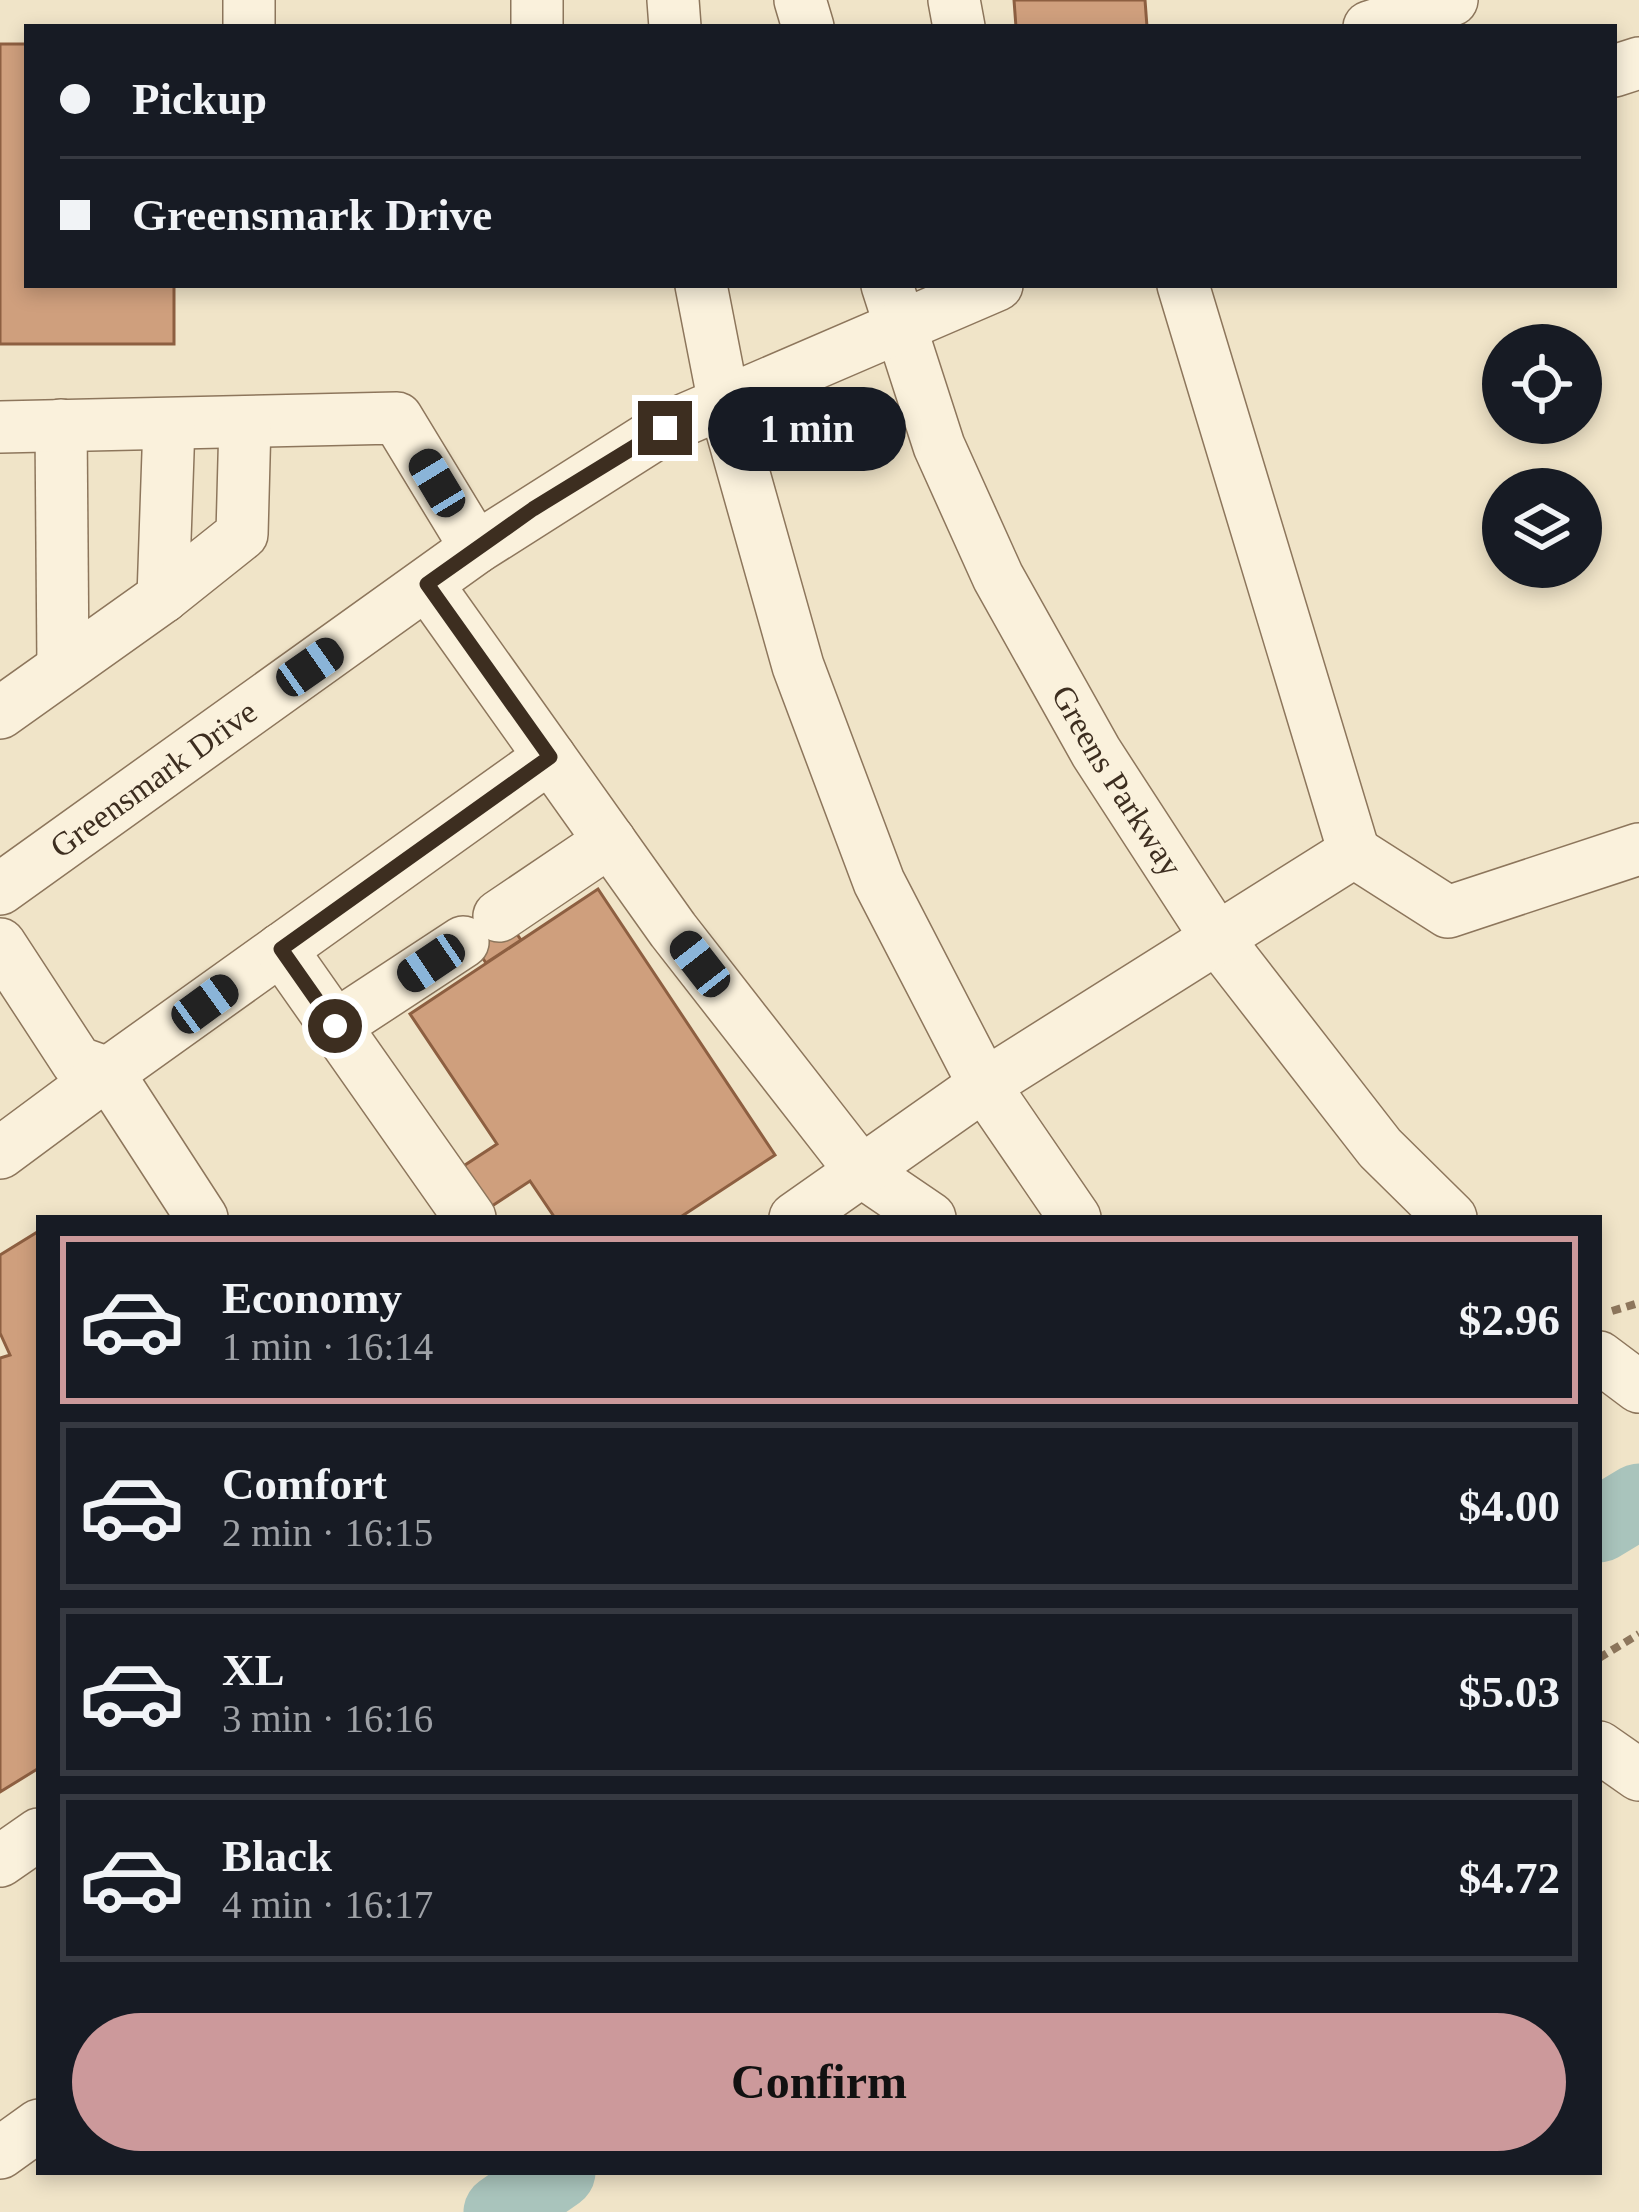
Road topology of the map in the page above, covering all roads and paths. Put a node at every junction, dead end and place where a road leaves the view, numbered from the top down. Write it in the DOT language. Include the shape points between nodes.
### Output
graph roads {
  1 [pos="1452,0"];
  2 [pos="1378,24"];
  3 [pos="702,288"];
  4 [pos="982,288"];
  5 [pos="1184,288"];
  6 [pos="894,306"];
  7 [pos="724,403"];
  8 [pos="245,422"];
  9 [pos="169,424"];
  10 [pos="61,425"];
  11 [pos="0,427"];
  12 [pos="476,548"];
  13 [pos="427,584"];
  14 [pos="163,597"];
  15 [pos="63,666"];
  16 [pos="0,713"];
  17 [pos="550,757"];
  18 [pos="610,841"];
  19 [pos="1639,849"];
  20 [pos="1354,852"];
  21 [pos="0,889"];
  22 [pos="1216,937"];
  23 [pos="0,944"];
  24 [pos="281,949"];
  25 [pos="335,1026"];
  26 [pos="108,1073"];
  27 [pos="984,1085"];
  28 [pos="0,1153"];
  29 [pos="861,1171"];
  30 [pos="200,1215"];
  31 [pos="468,1215"];
  32 [pos="799,1215"];
  33 [pos="926,1215"];
  34 [pos="1073,1215"];
  35 [pos="1448,1215"];
  36 [pos="1639,1303"];
  37 [pos="1602,1314"];
  38 [pos="1602,1359"];
  39 [pos="1639,1387"];
  40 [pos="1639,1634"];
  41 [pos="1602,1656"];
  42 [pos="1602,1749"];
  43 [pos="1639,1775"];
  44 [pos="36,1836"];
  45 [pos="0,1861"];
  46 [pos="36,2127"];
  47 [pos="0,2153"];
  1 -- 2 [label="street"];
  3 -- 7 [label="street"];
  4 -- 6 [label="street, Greensmark Drive"];
  5 -- 20 [label="street"];
  6 -- 7 [label="street, Greensmark Drive"];
  6 -- 22 [label="street, Greens Parkway" via="939,446 998,577 1096,752"];
  7 -- 12 [label="street, Greensmark Drive" via="665,428"];
  7 -- 27 [label="street" via="798,666 879,882"];
  8 -- 9 [label="street"];
  8 -- 12 [label="street" via="397,418"];
  8 -- 14 [label="street" via="242,534"];
  9 -- 10 [label="street"];
  9 -- 14 [label="street"];
  10 -- 11 [label="street"];
  10 -- 15 [label="street"];
  12 -- 13 [label="street, Greensmark Drive"];
  13 -- 17 [label="street"];
  13 -- 21 [label="street, Greensmark Drive"];
  14 -- 15 [label="street"];
  15 -- 16 [label="street"];
  17 -- 18 [label="street"];
  17 -- 24 [label="street"];
  18 -- 25 [label="street"];
  18 -- 29 [label="street"];
  19 -- 20 [label="street" via="1448,912"];
  20 -- 22 [label="street"];
  22 -- 27 [label="street"];
  22 -- 35 [label="street, Greens Parkway" via="1379,1148"];
  23 -- 26 [label="street" via="77,1061"];
  24 -- 25 [label="street"];
  24 -- 26 [label="street"];
  25 -- 31 [label="street"];
  26 -- 28 [label="street"];
  26 -- 30 [label="street"];
  27 -- 29 [label="street"];
  27 -- 34 [label="street"];
  29 -- 32 [label="street"];
  29 -- 33 [label="street"];
  36 -- 37 [label="path"];
  38 -- 39 [label="street"];
  40 -- 41 [label="path"];
  42 -- 43 [label="street"];
  44 -- 45 [label="street"];
  46 -- 47 [label="street"];
}
